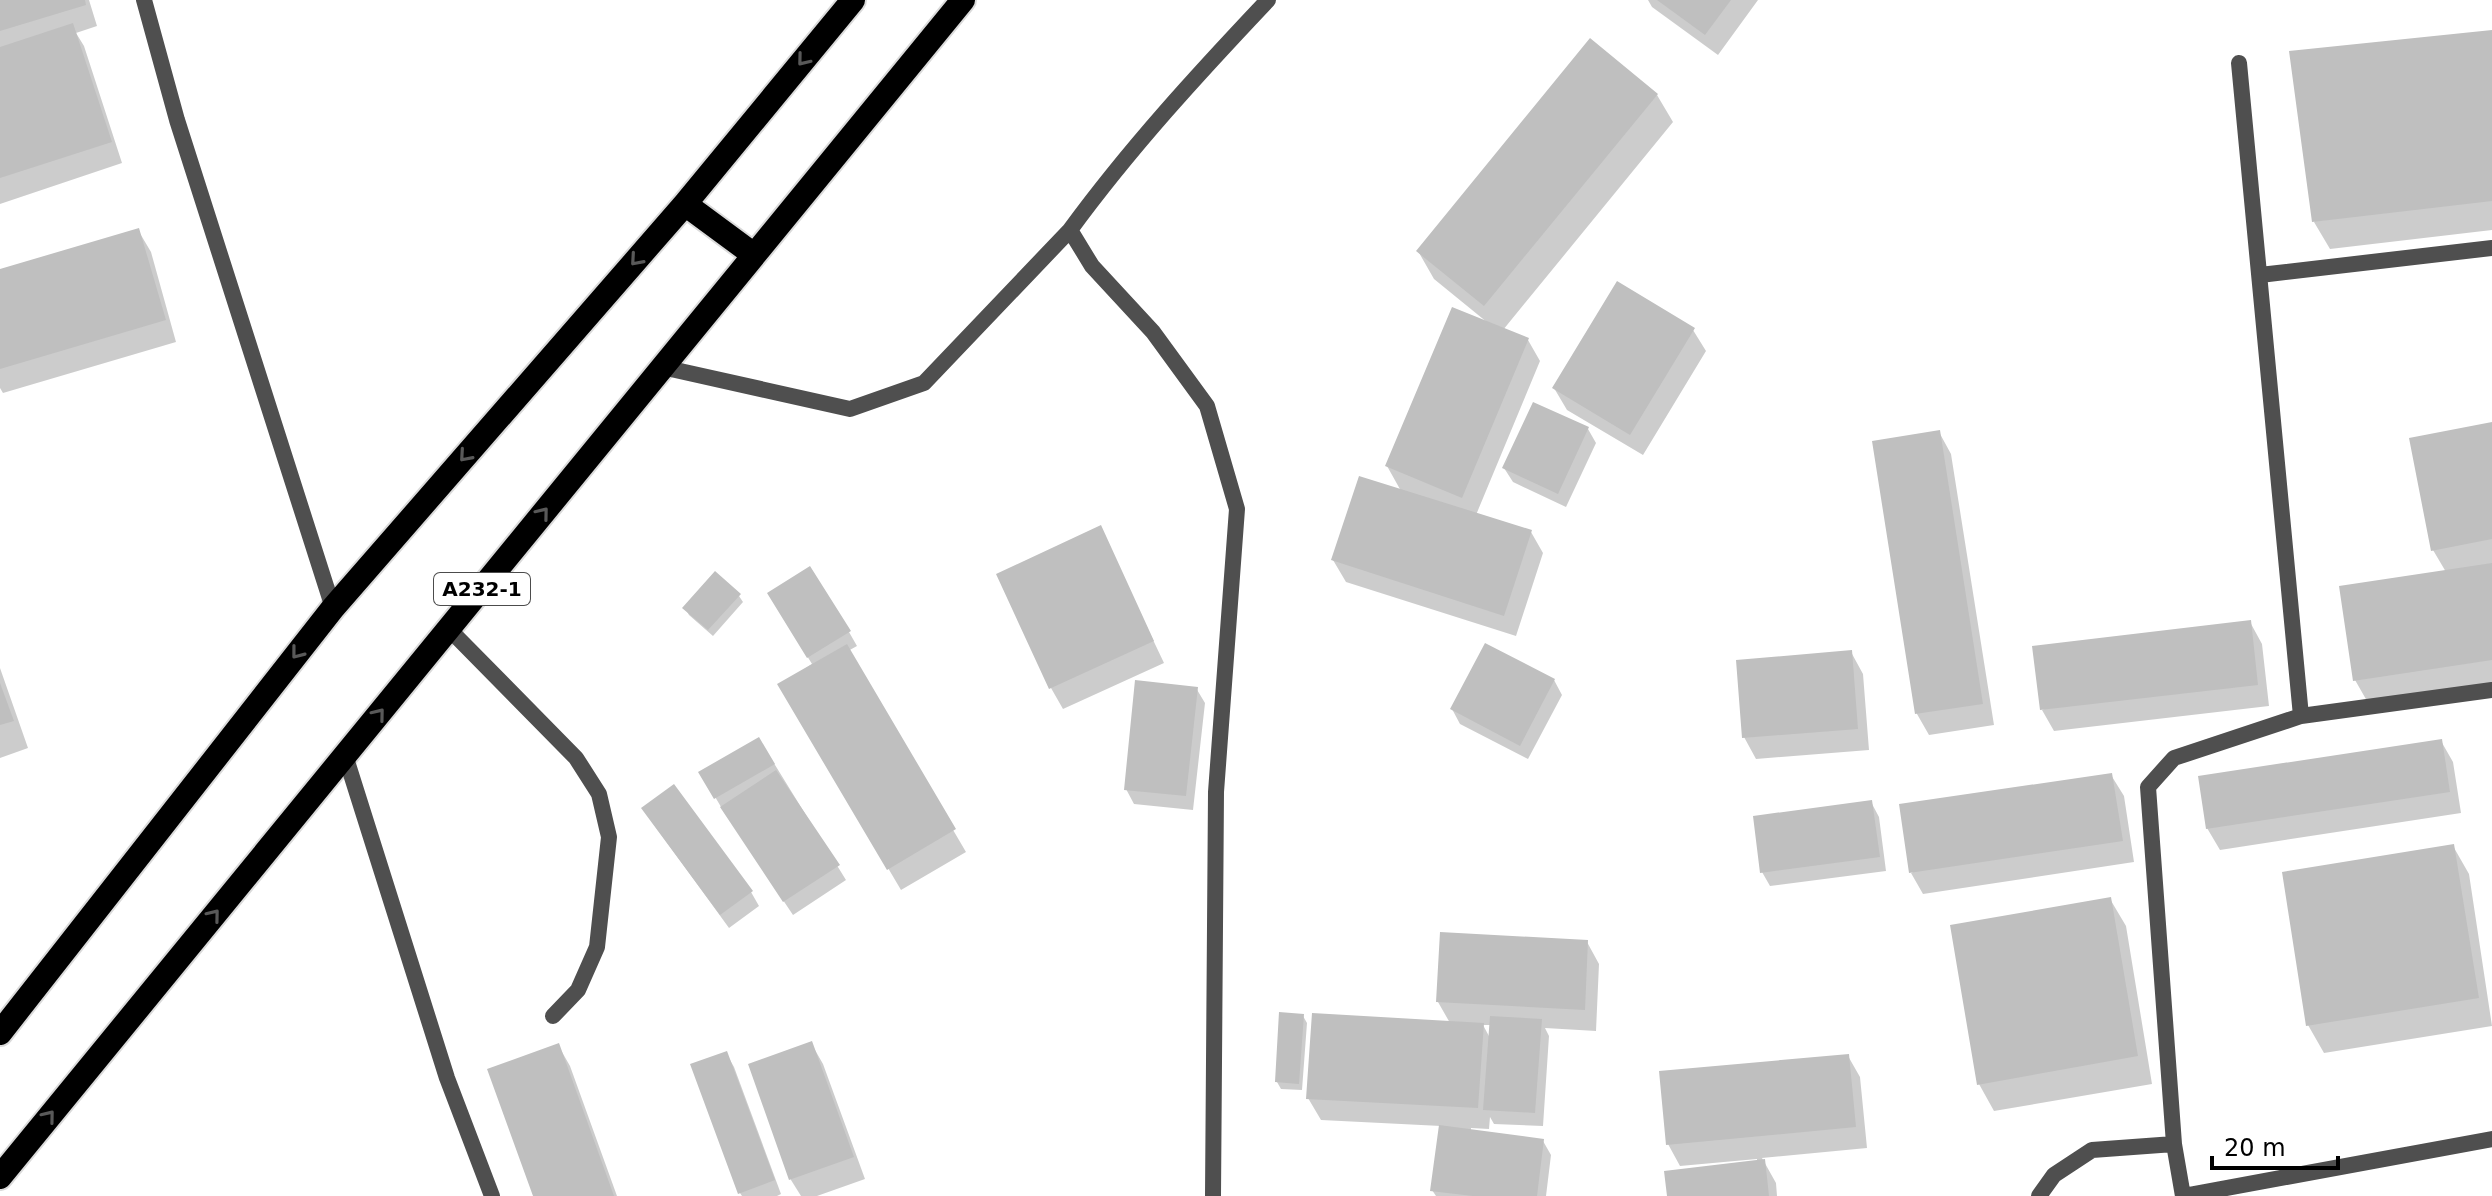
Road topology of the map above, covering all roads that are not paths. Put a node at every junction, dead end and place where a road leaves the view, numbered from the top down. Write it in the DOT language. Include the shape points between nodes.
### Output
graph roads {
  1 [pos="144,0"];
  2 [pos="853,0"];
  3 [pos="1268,0"];
  4 [pos="959,6"];
  5 [pos="2239,63"];
  6 [pos="685,204"];
  7 [pos="1070,230"];
  8 [pos="2492,248"];
  9 [pos="754,255"];
  10 [pos="2260,275"];
  11 [pos="662,367"];
  12 [pos="333,608"];
  13 [pos="449,629"];
  14 [pos="2492,690"];
  15 [pos="2301,716"];
  16 [pos="345,755"];
  17 [pos="553,1016"];
  18 [pos="0,1033"];
  19 [pos="2492,1139"];
  20 [pos="2174,1144"];
  21 [pos="0,1177"];
  22 [pos="492,1196"];
  23 [pos="1213,1196"];
  24 [pos="2039,1196"];
  25 [pos="2183,1196"];
  1 -- 12 [label="street" via="177,120"];
  2 -- 6 [label="highway, one-way"];
  3 -- 7 [label="street" via="1188,85"];
  4 -- 9 [label="highway, A232-1"];
  5 -- 10 [label="street"];
  6 -- 9 [label="highway"];
  6 -- 12 [label="highway, one-way"];
  7 -- 11 [label="street" via="924,383 850,409"];
  7 -- 23 [label="street" via="1092,266 1153,332 1207,406 1237,509 1216,792"];
  8 -- 10 [label="street"];
  9 -- 11 [label="highway, A232-1"];
  10 -- 15 [label="street"];
  13 -- 11 [label="highway, A232-1, one-way"];
  12 -- 18 [label="highway, one-way"];
  16 -- 13 [label="highway, A232-1, one-way"];
  13 -- 17 [label="street" via="576,758 599,794 609,837 597,947 578,990"];
  14 -- 15 [label="street"];
  15 -- 20 [label="street" via="2174,758 2148,787"];
  21 -- 16 [label="highway, A232-1, one-way"];
  16 -- 22 [label="street" via="447,1078"];
  19 -- 25 [label="street"];
  20 -- 24 [label="street" via="2092,1150 2054,1175"];
  20 -- 25 [label="street"];
}
